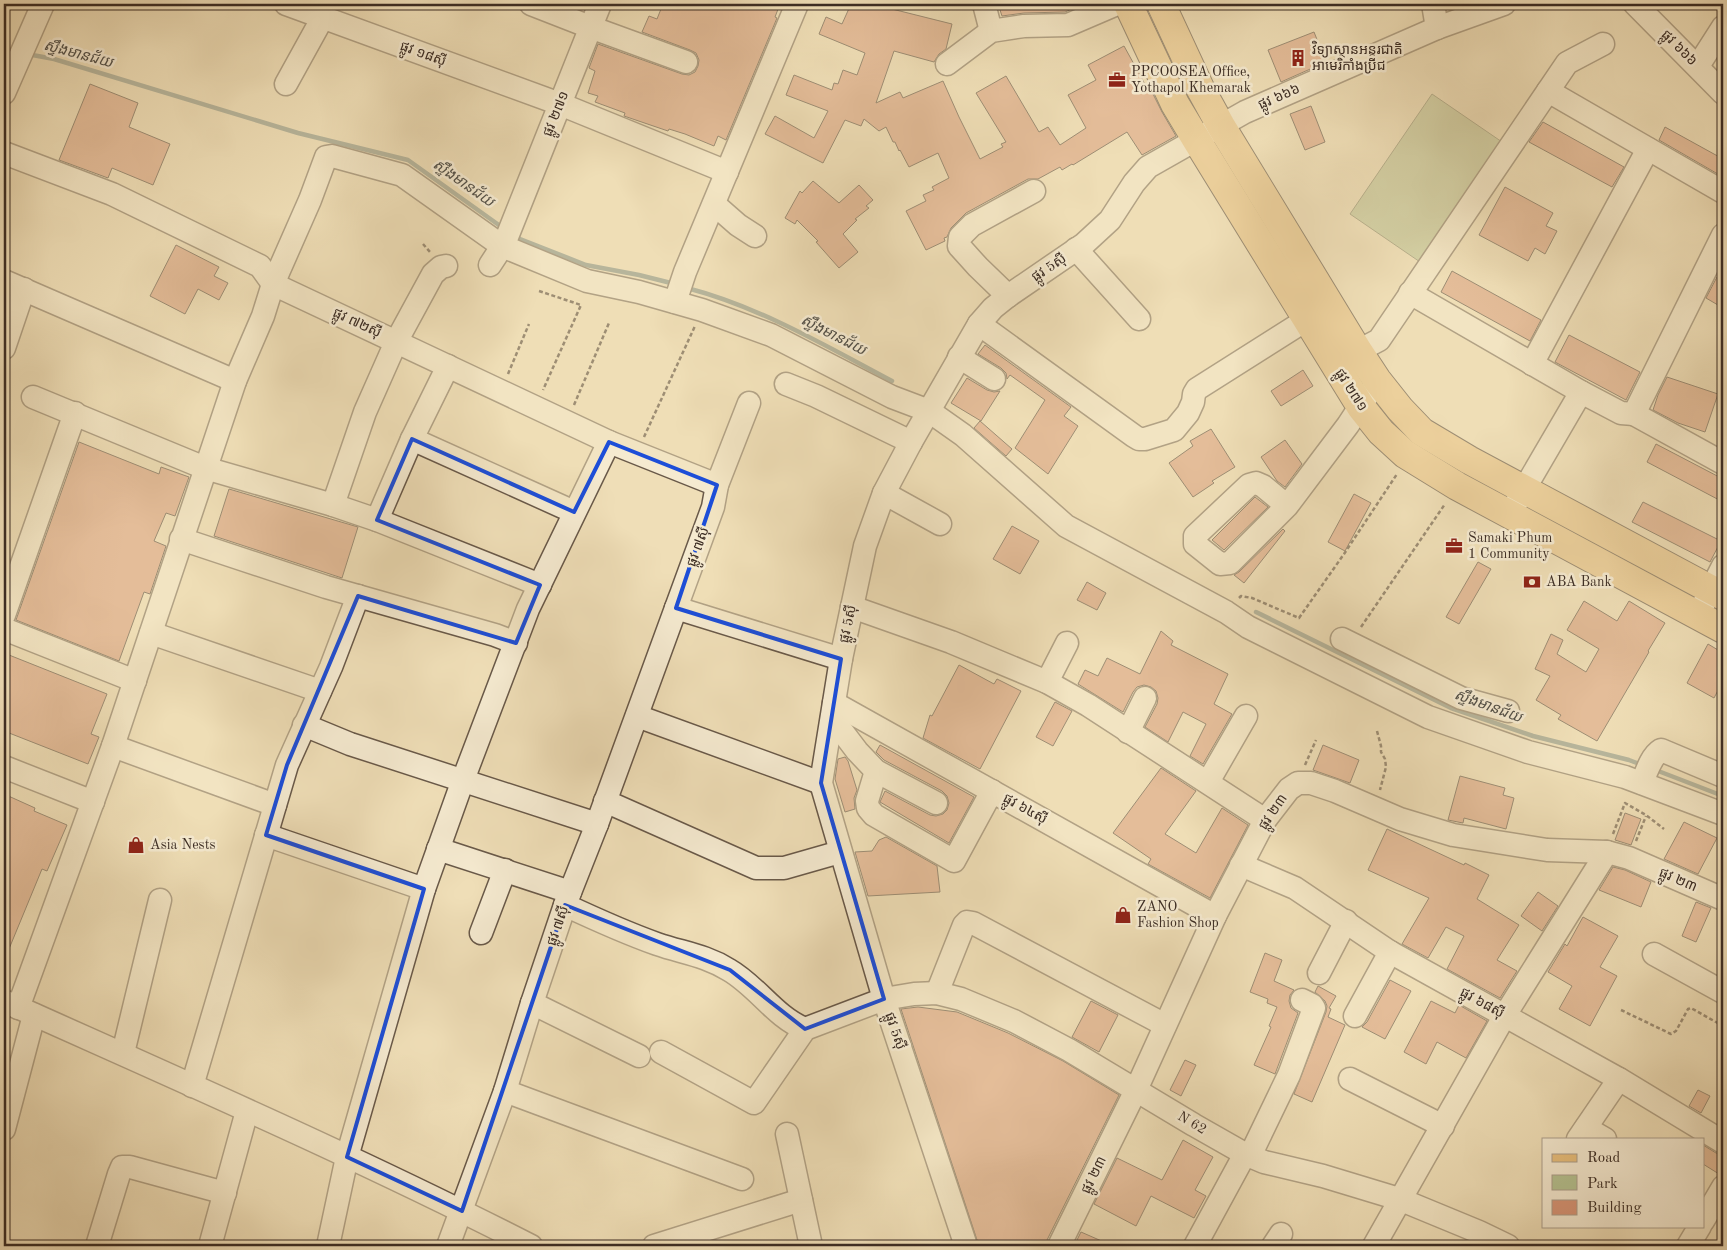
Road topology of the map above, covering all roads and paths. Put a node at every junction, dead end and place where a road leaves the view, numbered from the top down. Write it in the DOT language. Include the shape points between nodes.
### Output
graph roads {
  1 [pos="43,4"];
  2 [pos="286,4"];
  3 [pos="531,4"];
  4 [pos="600,4"];
  5 [pos="797,4"];
  6 [pos="984,4"];
  7 [pos="1117,4"];
  8 [pos="1128,4"];
  9 [pos="1161,4"];
  10 [pos="1433,4"];
  11 [pos="1504,4"];
  12 [pos="1635,4"];
  13 [pos="323,17"];
  14 [pos="590,27"];
  15 [pos="1723,27"];
  16 [pos="1437,28"];
  17 [pos="991,31"];
  18 [pos="1603,44"];
  19 [pos="686,62"];
  20 [pos="947,64"];
  21 [pos="1698,66"];
  22 [pos="286,84"];
  23 [pos="1548,91"];
  24 [pos="4,93"];
  25 [pos="1723,93"];
  26 [pos="560,104"];
  27 [pos="1221,126"];
  28 [pos="1196,139"];
  29 [pos="1648,149"];
  30 [pos="4,153"];
  31 [pos="727,172"];
  32 [pos="1034,191"];
  33 [pos="1723,192"];
  34 [pos="714,204"];
  35 [pos="1723,235"];
  36 [pos="754,236"];
  37 [pos="506,237"];
  38 [pos="1076,250"];
  39 [pos="490,265"];
  40 [pos="446,266"];
  41 [pos="273,284"];
  42 [pos="14,285"];
  43 [pos="539,291"];
  44 [pos="678,291"];
  45 [pos="1410,293"];
  46 [pos="1008,296"];
  47 [pos="702,310"];
  48 [pos="1140,319"];
  49 [pos="1306,320"];
  50 [pos="609,323"];
  51 [pos="529,324"];
  52 [pos="979,324"];
  53 [pos="396,342"];
  54 [pos="4,348"];
  55 [pos="1358,351"];
  56 [pos="959,357"];
  57 [pos="1532,364"];
  58 [pos="448,366"];
  59 [pos="994,379"];
  60 [pos="1377,380"];
  61 [pos="235,381"];
  62 [pos="786,384"];
  63 [pos="501,392"];
  64 [pos="1581,392"];
  65 [pos="33,397"];
  66 [pos="750,403"];
  67 [pos="1361,407"];
  68 [pos="535,408"];
  69 [pos="929,411"];
  70 [pos="75,414"];
  71 [pos="1634,414"];
  72 [pos="566,422"];
  73 [pos="412,439"];
  74 [pos="609,442"];
  75 [pos="910,442"];
  76 [pos="636,454"];
  77 [pos="1409,456"];
  78 [pos="1723,463"];
  79 [pos="205,468"];
  80 [pos="716,485"];
  81 [pos="1457,486"];
  82 [pos="1524,489"];
  83 [pos="884,493"];
  84 [pos="333,505"];
  85 [pos="1287,506"];
  86 [pos="574,512"];
  87 [pos="1510,514"];
  88 [pos="377,520"];
  89 [pos="940,524"];
  90 [pos="181,539"];
  91 [pos="1719,583"];
  92 [pos="540,585"];
  93 [pos="358,596"];
  94 [pos="852,607"];
  95 [pos="676,608"];
  96 [pos="1226,612"];
  97 [pos="1698,615"];
  98 [pos="4,616"];
  99 [pos="4,629"];
  100 [pos="1723,629"];
  101 [pos="151,633"];
  102 [pos="1346,641"];
  103 [pos="516,643"];
  104 [pos="1067,643"];
  105 [pos="841,659"];
  106 [pos="135,681"];
  107 [pos="1047,682"];
  108 [pos="320,691"];
  109 [pos="1145,698"];
  110 [pos="833,711"];
  111 [pos="1508,711"];
  112 [pos="1461,712"];
  113 [pos="637,716"];
  114 [pos="1246,716"];
  115 [pos="304,726"];
  116 [pos="1377,731"];
  117 [pos="1128,732"];
  118 [pos="1316,740"];
  119 [pos="113,746"];
  120 [pos="4,767"];
  121 [pos="876,771"];
  122 [pos="1647,772"];
  123 [pos="1723,776"];
  124 [pos="462,780"];
  125 [pos="1208,782"];
  126 [pos="821,783"];
  127 [pos="1298,783"];
  128 [pos="992,791"];
  129 [pos="605,801"];
  130 [pos="93,802"];
  131 [pos="936,802"];
  132 [pos="275,804"];
  133 [pos="1375,808"];
  134 [pos="1723,814"];
  135 [pos="1646,815"];
  136 [pos="1265,820"];
  137 [pos="597,824"];
  138 [pos="1664,829"];
  139 [pos="266,835"];
  140 [pos="438,849"];
  141 [pos="840,852"];
  142 [pos="1607,852"];
  143 [pos="1629,858"];
  144 [pos="1241,865"];
  145 [pos="505,870"];
  146 [pos="424,889"];
  147 [pos="568,898"];
  148 [pos="1723,899"];
  149 [pos="160,900"];
  150 [pos="1215,916"];
  151 [pos="1346,921"];
  152 [pos="481,933"];
  153 [pos="1390,952"];
  154 [pos="1654,954"];
  155 [pos="1319,973"];
  156 [pos="1723,992"];
  157 [pos="937,993"];
  158 [pos="884,999"];
  159 [pos="1302,1000"];
  160 [pos="532,1003"];
  161 [pos="19,1008"];
  162 [pos="1621,1010"];
  163 [pos="1505,1015"];
  164 [pos="1355,1016"];
  165 [pos="1165,1026"];
  166 [pos="1723,1026"];
  167 [pos="805,1029"];
  168 [pos="661,1052"];
  169 [pos="123,1053"];
  170 [pos="639,1056"];
  171 [pos="1350,1079"];
  172 [pos="1619,1079"];
  173 [pos="192,1086"];
  174 [pos="505,1090"];
  175 [pos="1136,1090"];
  176 [pos="247,1111"];
  177 [pos="1443,1126"];
  178 [pos="4,1129"];
  179 [pos="1582,1133"];
  180 [pos="786,1134"];
  181 [pos="1601,1138"];
  182 [pos="1723,1142"];
  183 [pos="1248,1155"];
  184 [pos="347,1157"];
  185 [pos="742,1178"];
  186 [pos="225,1193"];
  187 [pos="1400,1199"];
  188 [pos="801,1200"];
  189 [pos="462,1211"];
  190 [pos="1699,1228"];
  191 [pos="97,1246"];
  192 [pos="210,1246"];
  193 [pos="328,1246"];
  194 [pos="448,1246"];
  195 [pos="531,1246"];
  196 [pos="654,1246"];
  197 [pos="811,1246"];
  198 [pos="966,1246"];
  199 [pos="1059,1246"];
  200 [pos="1195,1246"];
  201 [pos="1374,1246"];
  202 [pos="1508,1246"];
  203 [pos="1688,1246"];
  1 -- 24 [label="street"];
  2 -- 13 [label="street, ផ្លូវ ១៨ស៊ី"];
  3 -- 14 [label="street"];
  4 -- 14 [label="street, ផ្លូវ ២៧១"];
  5 -- 31 [label="street"];
  6 -- 17 [label="street"];
  7 -- 17 [label="street" via="1068,24"];
  8 -- 28 [label="main road, ផ្លូវ ២៧១" via="1175,104"];
  9 -- 27 [label="main road, ផ្លូវ ២៧១"];
  10 -- 16 [label="street"];
  11 -- 16 [label="street, ផ្លូវ ៦៦៦"];
  12 -- 21 [label="street, ផ្លូវ ៦៦៦"];
  13 -- 22 [label="street"];
  13 -- 26 [label="street, ផ្លូវ ១៨ស៊ី"];
  14 -- 19 [label="street"];
  14 -- 26 [label="street, ផ្លូវ ២៧១"];
  15 -- 21 [label="street"];
  16 -- 27 [label="street, ផ្លូវ ៦៦៦" via="1245,112"];
  17 -- 20 [label="street"];
  18 -- 23 [label="street" via="1567,63"];
  21 -- 25 [label="street, ផ្លូវ ៦៦៦"];
  23 -- 29 [label="street"];
  23 -- 45 [label="street"];
  26 -- 31 [label="street, ផ្លូវ ១៨ស៊ី"];
  26 -- 37 [label="street, ផ្លូវ ២៧១"];
  27 -- 28 [label="street, ផ្លូវ 5ស៊ី"];
  27 -- 55 [label="main road, ផ្លូវ ២៧១"];
  28 -- 38 [label="street, ផ្លូវ 5ស៊ី" via="1148,167 1110,220"];
  28 -- 49 [label="main road, ផ្លូវ ២៧១"];
  29 -- 33 [label="street"];
  29 -- 57 [label="street"];
  30 -- 41 [label="street, ផ្លូវ ៧២ស៊ី" via="112,194 234,253 260,266"];
  31 -- 34 [label="street"];
  32 -- 46 [label="street" via="972,225 960,237 959,246"];
  34 -- 36 [label="street"];
  34 -- 44 [label="street"];
  35 -- 71 [label="street"];
  37 -- 39 [label="street, ផ្លូវ ២៧១"];
  37 -- 41 [label="street" via="402,175 326,157"];
  37 -- 44 [label="street" via="587,282 639,292"];
  38 -- 46 [label="street, ផ្លូវ 5ស៊ី"];
  38 -- 48 [label="street"];
  40 -- 53 [label="street" via="433,274"];
  41 -- 53 [label="street, ផ្លូវ ៧២ស៊ី"];
  41 -- 61 [label="street"];
  42 -- 54 [label="street"];
  42 -- 61 [label="street"];
  43 -- 68 [label="path" via="581,305"];
  44 -- 47 [label="street"];
  45 -- 55 [label="street" via="1379,340"];
  45 -- 57 [label="street"];
  46 -- 52 [label="street, ផ្លូវ 5ស៊ី"];
  47 -- 69 [label="street" via="771,335 892,396"];
  47 -- 76 [label="path"];
  49 -- 52 [label="street" via="1197,389 1188,413 1174,430 1145,439 1134,436"];
  49 -- 67 [label="main road, ផ្លូវ ២៧១"];
  50 -- 72 [label="path"];
  51 -- 63 [label="path"];
  52 -- 56 [label="street, ផ្លូវ 5ស៊ី"];
  53 -- 58 [label="street, ផ្លូវ ៧២ស៊ី"];
  53 -- 84 [label="street" via="365,412"];
  55 -- 60 [label="main road, ផ្លូវ ២៧១"];
  56 -- 59 [label="street"];
  56 -- 69 [label="street, ផ្លូវ 5ស៊ី"];
  57 -- 64 [label="street"];
  58 -- 63 [label="street, ផ្លូវ ៧២ស៊ី"];
  58 -- 73 [label="street"];
  60 -- 67 [label="street"];
  60 -- 82 [label="main road, ផ្លូវ ២៧១" via="1422,432"];
  61 -- 79 [label="street"];
  62 -- 75 [label="street"];
  63 -- 68 [label="street, ផ្លូវ ៧២ស៊ី"];
  64 -- 71 [label="street" via="1621,413"];
  64 -- 82 [label="street"];
  65 -- 70 [label="street"];
  66 -- 80 [label="street, ផ្លូវ ៧ស៊ី"];
  67 -- 77 [label="main road, ផ្លូវ ២៧១" via="1381,432"];
  67 -- 85 [label="street"];
  68 -- 72 [label="street, ផ្លូវ ៧២ស៊ី"];
  69 -- 75 [label="street, ផ្លូវ 5ស៊ី"];
  69 -- 96 [label="street" via="963,435 1066,526"];
  70 -- 79 [label="street"];
  70 -- 98 [label="street"];
  71 -- 78 [label="street"];
  72 -- 74 [label="street, ផ្លូវ ៧២ស៊ី"];
  73 -- 86 [label="street"];
  73 -- 88 [label="street"];
  74 -- 76 [label="street, ផ្លូវ ៧២ស៊ី"];
  74 -- 86 [label="street"];
  75 -- 83 [label="street, ផ្លូវ 5ស៊ី"];
  76 -- 80 [label="street, ផ្លូវ ៧២ស៊ី"];
  77 -- 81 [label="main road, ផ្លូវ ២៧១"];
  77 -- 96 [label="path" via="1299,618 1241,596"];
  79 -- 84 [label="street"];
  79 -- 90 [label="street"];
  80 -- 95 [label="street, ផ្លូវ ៧ស៊ី" via="713,507"];
  81 -- 87 [label="main road, ផ្លូវ ២៧១"];
  81 -- 102 [label="path"];
  82 -- 87 [label="street"];
  82 -- 91 [label="main road, ផ្លូវ ២៧១"];
  83 -- 89 [label="street"];
  83 -- 94 [label="street, ផ្លូវ 5ស៊ី" via="865,546"];
  84 -- 88 [label="street"];
  86 -- 92 [label="street"];
  87 -- 97 [label="main road, ផ្លូវ ២៧១"];
  88 -- 92 [label="street"];
  90 -- 93 [label="street"];
  90 -- 101 [label="street"];
  91 -- 97 [label="street"];
  92 -- 103 [label="street"];
  93 -- 103 [label="street"];
  93 -- 108 [label="street"];
  94 -- 105 [label="street, ផ្លូវ 5ស៊ី"];
  94 -- 107 [label="street" via="951,642"];
  95 -- 105 [label="street"];
  95 -- 113 [label="street, ផ្លូវ ៧ស៊ី"];
  96 -- 112 [label="street" via="1248,627 1428,716"];
  97 -- 100 [label="main road, ផ្លូវ ២៧១"];
  99 -- 106 [label="street"];
  101 -- 106 [label="street"];
  101 -- 108 [label="street"];
  102 -- 112 [label="street"];
  103 -- 124 [label="street"];
  104 -- 107 [label="street"];
  105 -- 110 [label="street, ផ្លូវ 5ស៊ី"];
  106 -- 119 [label="street"];
  107 -- 117 [label="street"];
  108 -- 115 [label="street"];
  109 -- 117 [label="street"];
  110 -- 121 [label="street" via="857,751"];
  110 -- 126 [label="street, ផ្លូវ 5ស៊ី"];
  110 -- 128 [label="street, ផ្លូវ ៦៤ស៊ី"];
  111 -- 112 [label="street"];
  112 -- 122 [label="street" via="1528,752 1625,777"];
  113 -- 126 [label="street"];
  113 -- 129 [label="street, ផ្លូវ ៧ស៊ី"];
  114 -- 125 [label="street"];
  115 -- 124 [label="street"];
  115 -- 132 [label="street"];
  116 -- 133 [label="path" via="1386,767"];
  117 -- 125 [label="street"];
  118 -- 127 [label="path"];
  119 -- 130 [label="street"];
  119 -- 132 [label="street"];
  120 -- 130 [label="street"];
  121 -- 128 [label="street" via="867,801 874,815 954,861"];
  121 -- 131 [label="street"];
  122 -- 123 [label="street" via="1658,752 1666,752"];
  122 -- 134 [label="street"];
  124 -- 137 [label="street"];
  124 -- 140 [label="street"];
  125 -- 136 [label="street"];
  126 -- 141 [label="street, ផ្លូវ 5ស៊ី"];
  127 -- 133 [label="street, ផ្លូវ ២៣" via="1311,783"];
  127 -- 136 [label="street, ផ្លូវ ២៣" via="1288,789"];
  128 -- 150 [label="street, ផ្លូវ ៦៤ស៊ី"];
  129 -- 137 [label="street, ផ្លូវ ៧ស៊ី"];
  129 -- 141 [label="street" via="756,868 784,868"];
  130 -- 161 [label="street"];
  132 -- 139 [label="street"];
  133 -- 142 [label="street, ផ្លូវ ២៣" via="1454,835 1547,850"];
  135 -- 138 [label="path"];
  135 -- 142 [label="path" via="1625,803"];
  135 -- 143 [label="path"];
  136 -- 144 [label="street, ផ្លូវ ២៣"];
  137 -- 147 [label="street, ផ្លូវ ៧ស៊ី"];
  139 -- 146 [label="street"];
  139 -- 173 [label="street"];
  140 -- 145 [label="street"];
  140 -- 146 [label="street"];
  141 -- 158 [label="street, ផ្លូវ 5ស៊ី"];
  142 -- 143 [label="street, ផ្លូវ ២៣"];
  142 -- 163 [label="street"];
  143 -- 148 [label="street, ផ្លូវ ២៣"];
  144 -- 150 [label="street, ផ្លូវ ២៣"];
  144 -- 151 [label="street, ផ្លូវ ៦៨ស៊ី" via="1295,888"];
  145 -- 147 [label="street"];
  145 -- 152 [label="street"];
  146 -- 184 [label="street"];
  147 -- 160 [label="street, ផ្លូវ ៧ស៊ី"];
  147 -- 167 [label="street" via="614,927 659,945 702,956 730,970 755,988 788,1020"];
  149 -- 169 [label="street"];
  150 -- 165 [label="street, ផ្លូវ ២៣"];
  151 -- 153 [label="street, ផ្លូវ ៦៨ស៊ី"];
  151 -- 155 [label="street"];
  153 -- 163 [label="street, ផ្លូវ ៦៨ស៊ី"];
  153 -- 164 [label="street"];
  154 -- 156 [label="street"];
  157 -- 158 [label="street, N 62"];
  157 -- 165 [label="street" via="967,922"];
  157 -- 175 [label="street, N 62" via="961,999 1014,1021"];
  158 -- 167 [label="street, N 62"];
  158 -- 198 [label="street, ផ្លូវ 5ស៊ី"];
  159 -- 183 [label="street" via="1314,1008 1289,1075"];
  160 -- 170 [label="street"];
  160 -- 174 [label="street, ផ្លូវ ៧ស៊ី"];
  161 -- 169 [label="street"];
  161 -- 178 [label="street"];
  162 -- 166 [label="path" via="1671,1034 1691,1008"];
  163 -- 172 [label="street, ផ្លូវ ៦៨ស៊ី"];
  163 -- 177 [label="street"];
  165 -- 175 [label="street, ផ្លូវ ២៣"];
  167 -- 168 [label="street" via="754,1103"];
  169 -- 173 [label="street"];
  171 -- 177 [label="street"];
  172 -- 179 [label="street"];
  172 -- 182 [label="street, ផ្លូវ ៦៨ស៊ី"];
  173 -- 176 [label="street"];
  174 -- 185 [label="street"];
  174 -- 189 [label="street, ផ្លូវ ៧ស៊ី"];
  175 -- 183 [label="street, N 62"];
  175 -- 199 [label="street, ផ្លូវ ២៣"];
  176 -- 184 [label="street"];
  176 -- 186 [label="street"];
  177 -- 187 [label="street"];
  179 -- 181 [label="street"];
  180 -- 188 [label="street"];
  183 -- 187 [label="street, N 62"];
  183 -- 200 [label="street"];
  184 -- 189 [label="street"];
  184 -- 193 [label="street"];
  186 -- 191 [label="street" via="130,1166 122,1167"];
  186 -- 192 [label="street"];
  187 -- 201 [label="street"];
  187 -- 202 [label="street, N 62"];
  188 -- 196 [label="street"];
  188 -- 197 [label="street"];
  189 -- 194 [label="street, ផ្លូវ ៧ស៊ី"];
  189 -- 195 [label="street"];
  190 -- 203 [label="street"];
}
